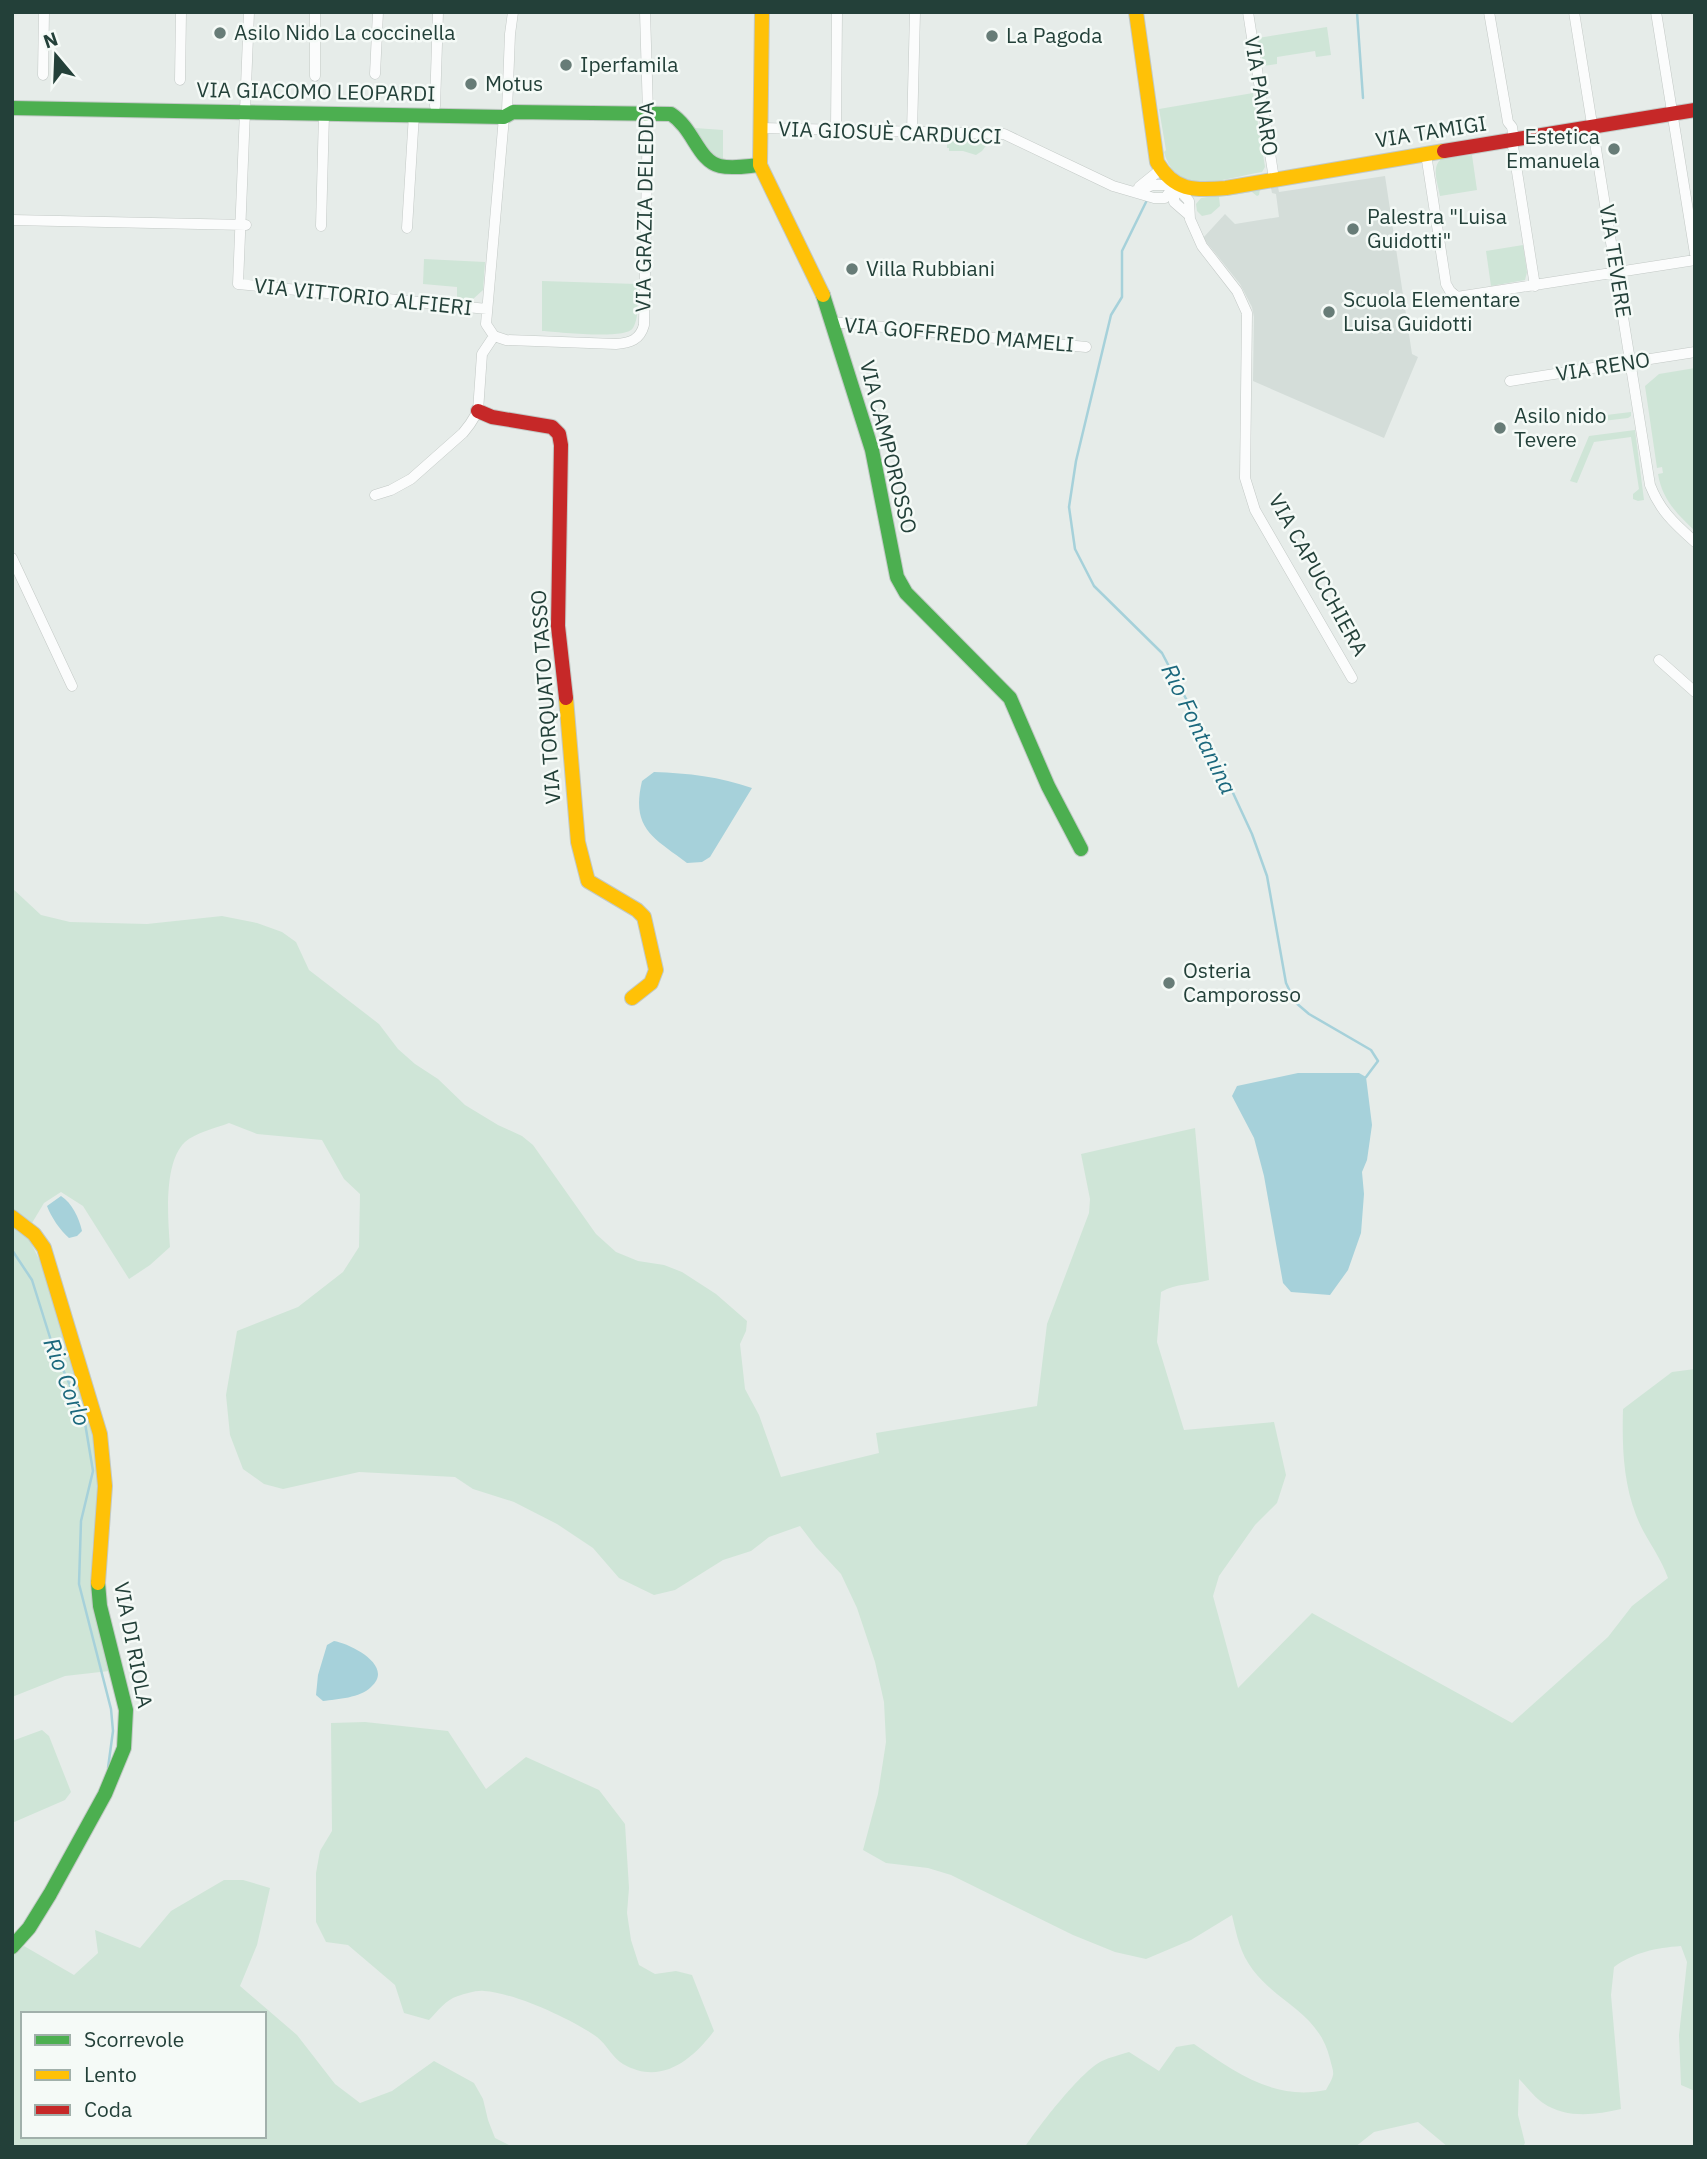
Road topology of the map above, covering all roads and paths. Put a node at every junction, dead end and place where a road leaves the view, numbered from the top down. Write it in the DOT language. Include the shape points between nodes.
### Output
graph roads {
  1 [pos="44,12"];
  2 [pos="181,12"];
  3 [pos="249,12"];
  4 [pos="316,12"];
  5 [pos="378,12"];
  6 [pos="438,12"];
  7 [pos="513,12"];
  8 [pos="645,12"];
  9 [pos="762,12"];
  10 [pos="837,12"];
  11 [pos="915,12"];
  12 [pos="1136,12"];
  13 [pos="1248,12"];
  14 [pos="1489,12"];
  15 [pos="1574,12"];
  16 [pos="1656,12"];
  17 [pos="375,74"];
  18 [pos="43,75"];
  19 [pos="315,76"];
  20 [pos="180,80"];
  21 [pos="435,106"];
  22 [pos="12,108"];
  23 [pos="1695,110"];
  24 [pos="246,112"];
  25 [pos="648,113"];
  26 [pos="1674,113"];
  27 [pos="324,114"];
  28 [pos="415,114"];
  29 [pos="504,117"];
  30 [pos="1594,127"];
  31 [pos="760,128"];
  32 [pos="836,129"];
  33 [pos="912,131"];
  34 [pos="1513,140"];
  35 [pos="1426,154"];
  36 [pos="760,165"];
  37 [pos="1160,170"];
  38 [pos="1274,179"];
  39 [pos="1175,185"];
  40 [pos="1134,191"];
  41 [pos="12,220"];
  42 [pos="244,225"];
  43 [pos="320,226"];
  44 [pos="407,228"];
  45 [pos="1695,254"];
  46 [pos="1695,260"];
  47 [pos="1617,272"];
  48 [pos="1535,286"];
  49 [pos="487,309"];
  50 [pos="832,322"];
  51 [pos="494,337"];
  52 [pos="1086,347"];
  53 [pos="1695,352"];
  54 [pos="1631,362"];
  55 [pos="1510,381"];
  56 [pos="478,411"];
  57 [pos="375,495"];
  58 [pos="1695,542"];
  59 [pos="12,558"];
  60 [pos="1659,660"];
  61 [pos="1352,678"];
  62 [pos="72,686"];
  63 [pos="1695,692"];
  64 [pos="1081,849"];
  65 [pos="632,998"];
  66 [pos="12,1217"];
  67 [pos="12,1947"];
  1 -- 18 [label="street"];
  2 -- 20 [label="street"];
  3 -- 24 [label="street"];
  4 -- 19 [label="street"];
  5 -- 17 [label="street"];
  6 -- 21 [label="street"];
  7 -- 29 [label="street"];
  8 -- 25 [label="street, VIA GRAZIA DELEDDA"];
  9 -- 31 [label="street, VIA CAMPOROSSO"];
  10 -- 32 [label="street"];
  11 -- 33 [label="street"];
  12 -- 37 [label="street"];
  13 -- 38 [label="street, VIA PANARO"];
  14 -- 34 [label="street"];
  15 -- 30 [label="street, VIA TEVERE"];
  16 -- 26 [label="street"];
  22 -- 24 [label="street, VIA GIACOMO LEOPARDI"];
  23 -- 26 [label="street, VIA TAMIGI"];
  24 -- 27 [label="street, VIA GIACOMO LEOPARDI"];
  24 -- 42 [label="street"];
  25 -- 29 [label="street, VIA GIACOMO LEOPARDI" via="513,113"];
  25 -- 36 [label="street, VIA GIACOMO LEOPARDI" via="680,119 713,164"];
  25 -- 51 [label="street, VIA GRAZIA DELEDDA" via="641,334 633,341 616,344"];
  26 -- 30 [label="street, VIA TAMIGI"];
  26 -- 45 [label="street"];
  27 -- 28 [label="street, VIA GIACOMO LEOPARDI"];
  27 -- 43 [label="street"];
  28 -- 29 [label="street, VIA GIACOMO LEOPARDI"];
  28 -- 44 [label="street"];
  29 -- 49 [label="street"];
  30 -- 34 [label="street, VIA TAMIGI"];
  30 -- 47 [label="street, VIA TEVERE"];
  31 -- 32 [label="street, VIA GIOSUÈ CARDUCCI"];
  31 -- 36 [label="street, VIA CAMPOROSSO"];
  32 -- 33 [label="street, VIA GIOSUÈ CARDUCCI"];
  33 -- 40 [label="street, VIA GIOSUÈ CARDUCCI" via="1004,134 1113,186"];
  34 -- 35 [label="street, VIA TAMIGI"];
  34 -- 48 [label="street"];
  35 -- 38 [label="street, VIA TAMIGI"];
  35 -- 48 [label="street" via="1446,284 1452,294 1460,298"];
  36 -- 50 [label="street, VIA CAMPOROSSO"];
  37 -- 39 [label="street, VIA CAPUCCHIERA"];
  37 -- 40 [label="street"];
  38 -- 39 [label="street, VIA TAMIGI" via="1205,190"];
  39 -- 40 [label="street, VIA GIOSUÈ CARDUCCI"];
  39 -- 40 [label="street, VIA GIOSUÈ CARDUCCI" via="1147,196"];
  39 -- 61 [label="street, VIA CAPUCCHIERA" via="1189,201 1189,215 1202,246 1237,290 1247,313 1244,469 1255,510"];
  41 -- 42 [label="street"];
  42 -- 49 [label="street, VIA VITTORIO ALFIERI" via="238,284"];
  46 -- 47 [label="street"];
  47 -- 48 [label="street"];
  47 -- 54 [label="street, VIA TEVERE"];
  49 -- 51 [label="street" via="486,324"];
  50 -- 52 [label="street, VIA GOFFREDO MAMELI"];
  50 -- 64 [label="street, VIA CAMPOROSSO" via="872,450 901,586 1010,698"];
  51 -- 56 [label="street" via="482,354"];
  53 -- 54 [label="street, VIA RENO"];
  54 -- 55 [label="street, VIA RENO"];
  54 -- 58 [label="street, VIA TEVERE" via="1650,485 1667,517"];
  56 -- 57 [label="street" via="463,433 417,475"];
  56 -- 65 [label="street, VIA TORQUATO TASSO" via="552,427 559,434 558,626 578,842 588,881 644,917 655,979"];
  59 -- 62 [label="street"];
  60 -- 63 [label="street"];
  66 -- 67 [label="street, VIA DI RIOLA" via="44,1248 100,1434 105,1486 100,1606 126,1724 122,1753 108,1786 41,1907"];
}
